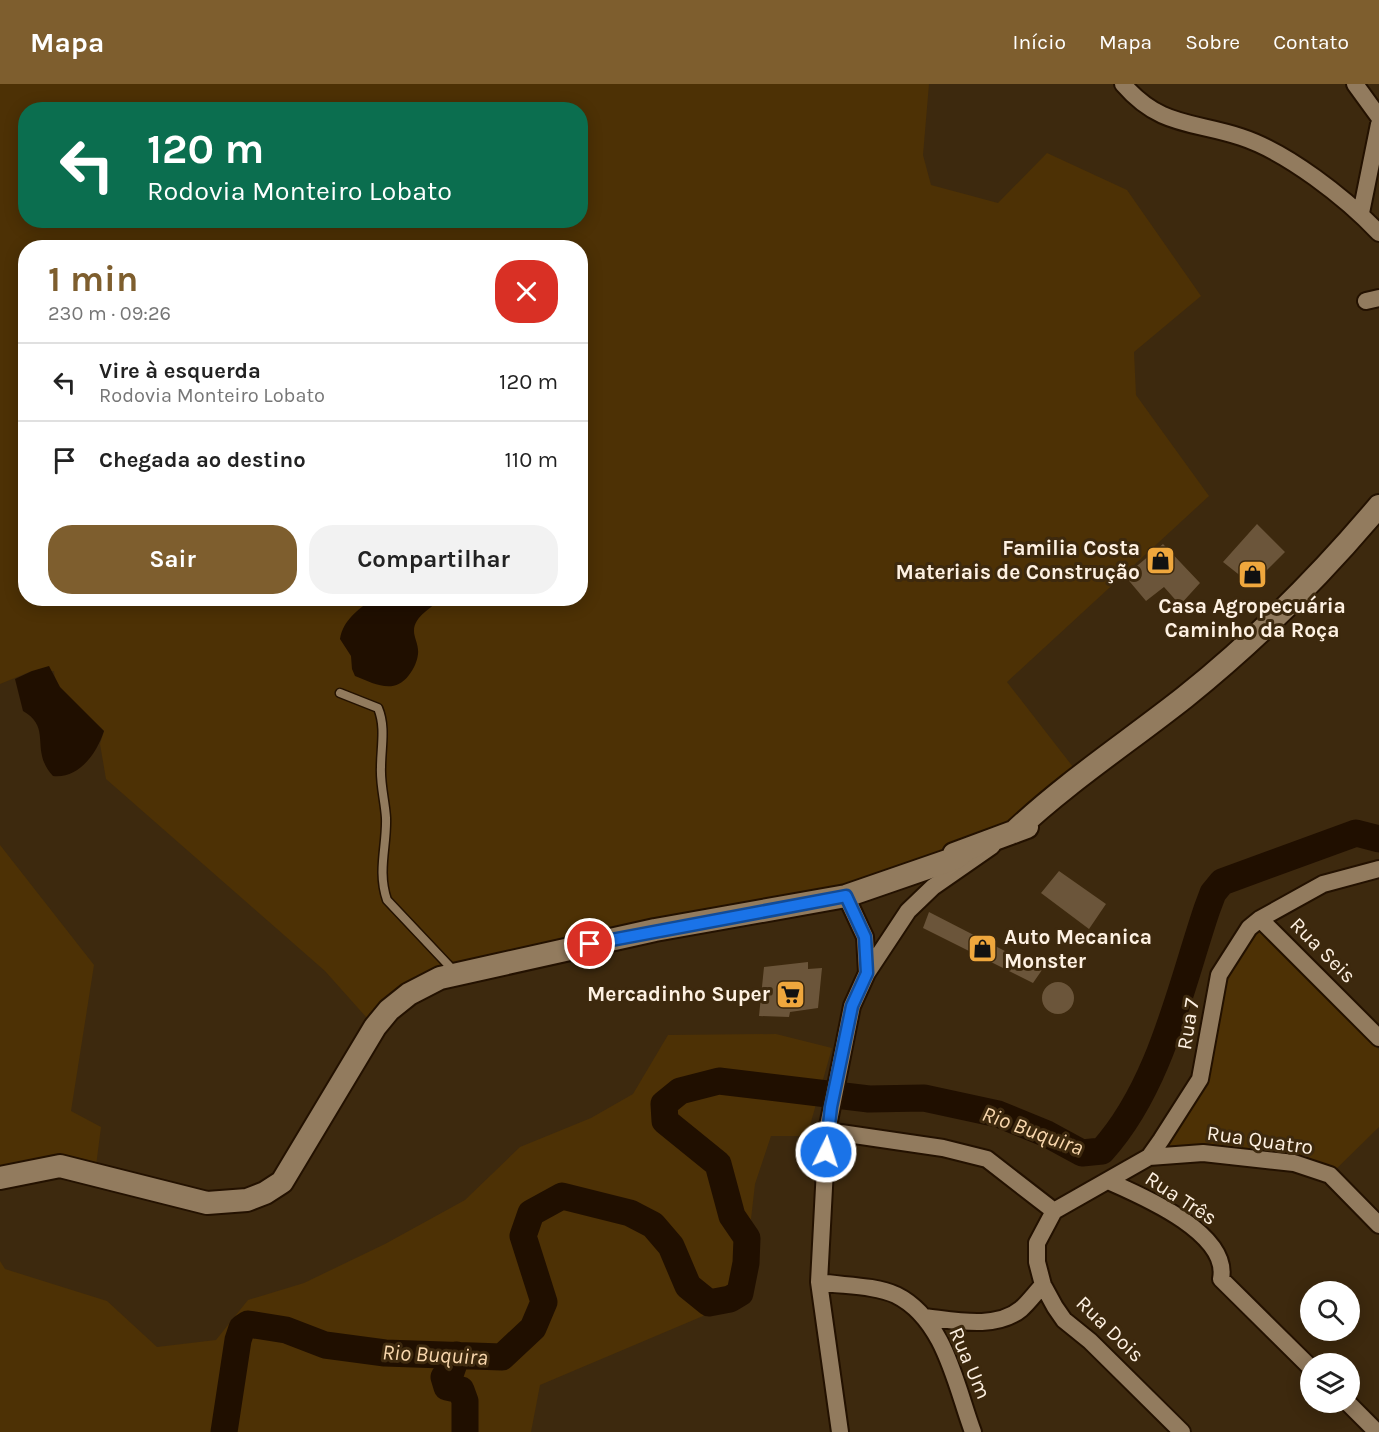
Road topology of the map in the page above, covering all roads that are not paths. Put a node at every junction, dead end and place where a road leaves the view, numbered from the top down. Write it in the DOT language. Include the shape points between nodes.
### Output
graph roads {
  1 [pos="1123,84"];
  2 [pos="1355,84"];
  3 [pos="1379,117"];
  4 [pos="1379,124"];
  5 [pos="1360,213"];
  6 [pos="1379,233"];
  7 [pos="1379,506"];
  8 [pos="340,693"];
  9 [pos="1014,832"];
  10 [pos="1379,869"];
  11 [pos="846,896"];
  12 [pos="1260,919"];
  13 [pos="867,973"];
  14 [pos="456,974"];
  15 [pos="1379,1038"];
  16 [pos="827,1131"];
  17 [pos="1149,1157"];
  18 [pos="0,1178"];
  19 [pos="1108,1181"];
  20 [pos="1054,1211"];
  21 [pos="1379,1225"];
  22 [pos="819,1282"];
  23 [pos="1043,1284"];
  24 [pos="924,1317"];
  25 [pos="1300,1357"];
  26 [pos="1358,1413"];
  27 [pos="840,1432"];
  28 [pos="973,1432"];
  29 [pos="1182,1432"];
  30 [pos="1377,1432"];
  1 -- 5 [label="street" via="1139,103 1163,117 1242,137 1272,151"];
  2 -- 3 [label="street"];
  4 -- 5 [label="street"];
  5 -- 6 [label="street"];
  7 -- 9 [label="main road" via="1297,598 1187,695 1049,800"];
  8 -- 14 [label="lane" via="378,708 383,720 380,770 386,820 382,886 387,900"];
  9 -- 11 [label="main road" via="966,850 956,858"];
  9 -- 13 [label="street" via="933,887 908,911"];
  10 -- 12 [label="street, Rua 7" via="1323,884"];
  11 -- 13 [label="street" via="865,937"];
  11 -- 14 [label="main road" via="655,930"];
  12 -- 15 [label="street, Rua Seis"];
  12 -- 17 [label="street, Rua 7" via="1249,928 1219,975 1200,1079"];
  13 -- 16 [label="street" via="852,1006"];
  14 -- 18 [label="main road" via="409,994 389,1010 359,1050 282,1182 265,1192 247,1200 207,1203 60,1166"];
  16 -- 20 [label="street" via="987,1158"];
  16 -- 22 [label="street"];
  17 -- 19 [label="street, Rua 7"];
  17 -- 21 [label="street, Rua Quatro" via="1203,1153 1294,1163 1330,1175"];
  19 -- 20 [label="street, Rua 7"];
  19 -- 25 [label="street, Rua Três" via="1148,1198 1204,1236 1219,1256 1221,1279"];
  20 -- 23 [label="street, Rua Dois" via="1037,1243 1036,1262"];
  22 -- 24 [label="street, Rua Um" via="885,1291 898,1296"];
  22 -- 27 [label="street"];
  23 -- 24 [label="street" via="1020,1309 1005,1318 984,1321"];
  23 -- 29 [label="street, Rua Dois" via="1064,1320"];
  24 -- 28 [label="street, Rua Um" via="939,1341"];
  26 -- 30 [label="street"];
}
